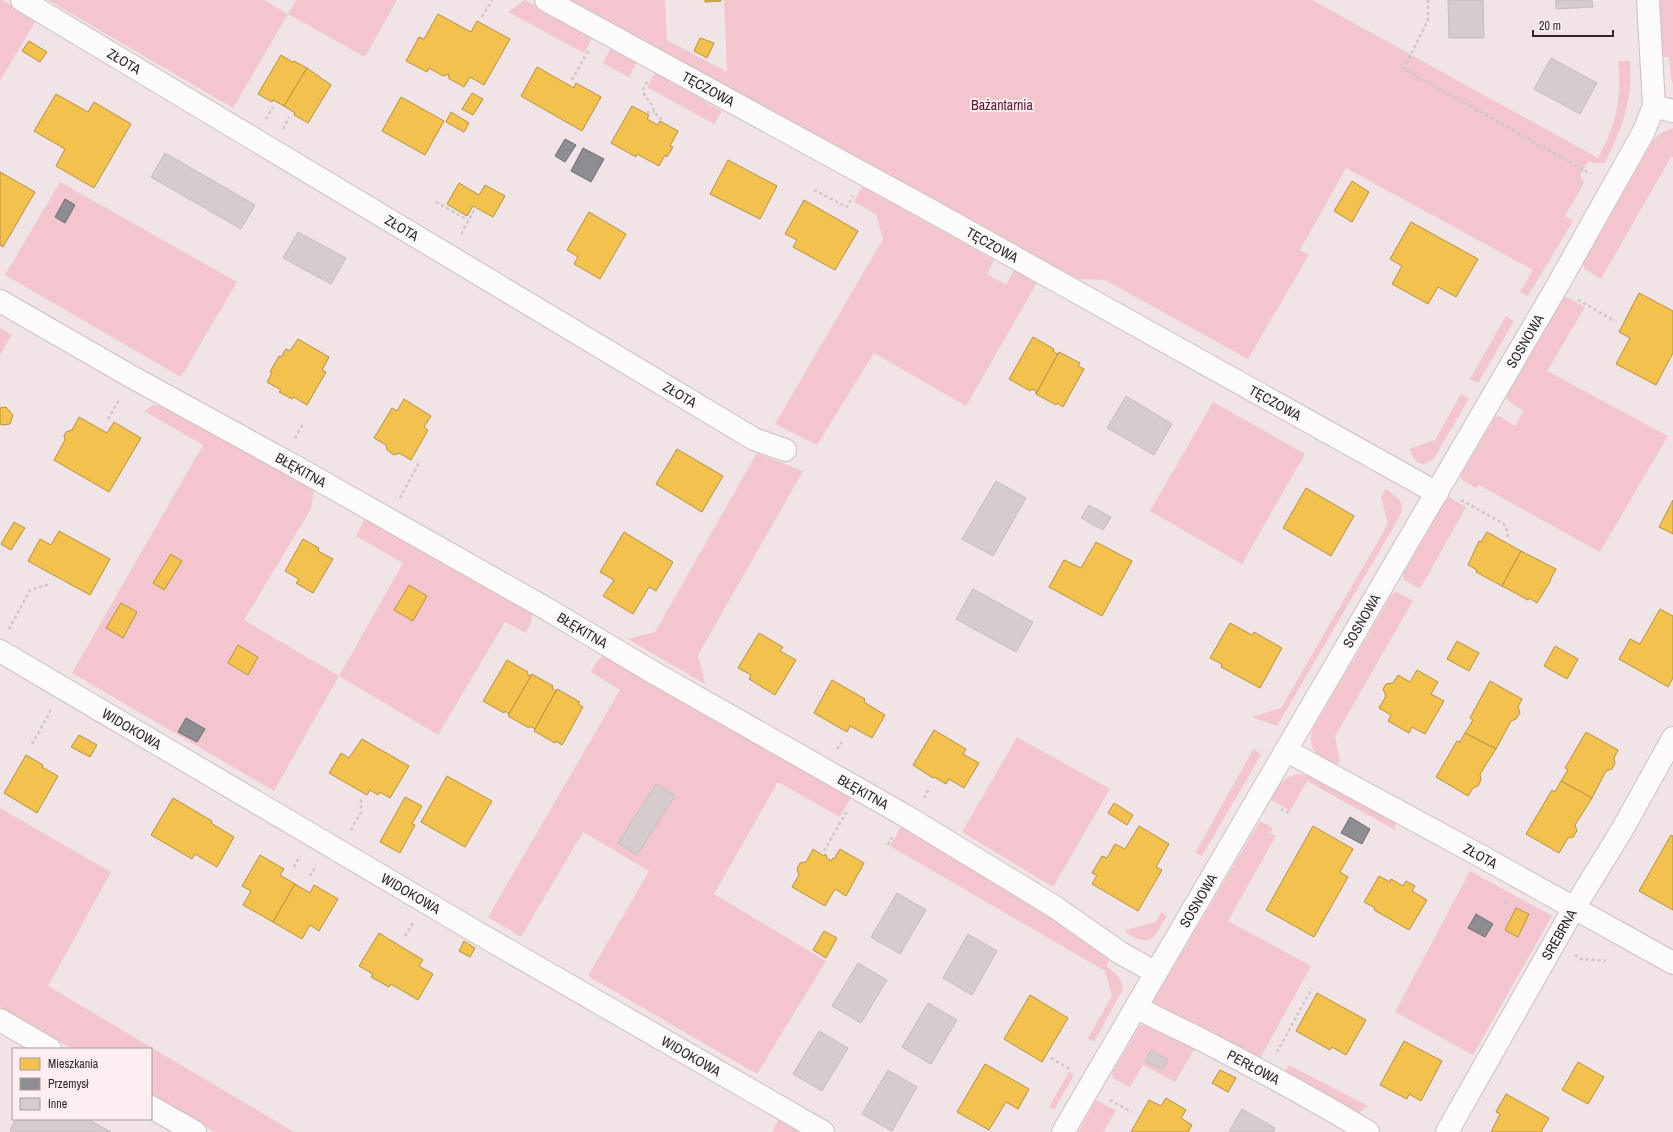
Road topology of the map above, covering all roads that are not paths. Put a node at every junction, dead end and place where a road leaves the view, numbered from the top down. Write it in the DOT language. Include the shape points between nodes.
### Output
graph roads {
  1 [pos="22,0"];
  2 [pos="546,0"];
  3 [pos="1648,0"];
  4 [pos="1663,109"];
  5 [pos="0,301"];
  6 [pos="785,450"];
  7 [pos="1438,491"];
  8 [pos="3,643"];
  9 [pos="1673,738"];
  10 [pos="1286,751"];
  11 [pos="1574,908"];
  12 [pos="1673,963"];
  13 [pos="1156,974"];
  14 [pos="1136,1007"];
  15 [pos="0,1020"];
  16 [pos="48,1048"];
  17 [pos="152,1108"];
  18 [pos="195,1132"];
  19 [pos="823,1132"];
  20 [pos="1063,1132"];
  21 [pos="1368,1132"];
  22 [pos="1447,1132"];
  1 -- 6 [label="street, ZŁOTA" via="754,439"];
  2 -- 7 [label="street, TĘCZOWA"];
  3 -- 4 [label="street"];
  4 -- 7 [label="street, SOSNOWA" via="1643,133"];
  5 -- 13 [label="street, BŁĘKITNA" via="554,613 904,815 1055,907 1119,952"];
  7 -- 10 [label="street, SOSNOWA"];
  8 -- 19 [label="street, WIDOKOWA" via="63,688"];
  9 -- 11 [label="street, SREBRNA" via="1622,830"];
  10 -- 11 [label="street, ZŁOTA"];
  10 -- 13 [label="street, SOSNOWA"];
  11 -- 12 [label="street, ZŁOTA"];
  11 -- 22 [label="street, SREBRNA"];
  13 -- 14 [label="street, SOSNOWA"];
  14 -- 20 [label="street, SOSNOWA"];
  14 -- 21 [label="street, PERŁOWA" via="1265,1074"];
  15 -- 16 [label="street"];
  17 -- 18 [label="street"];
}
